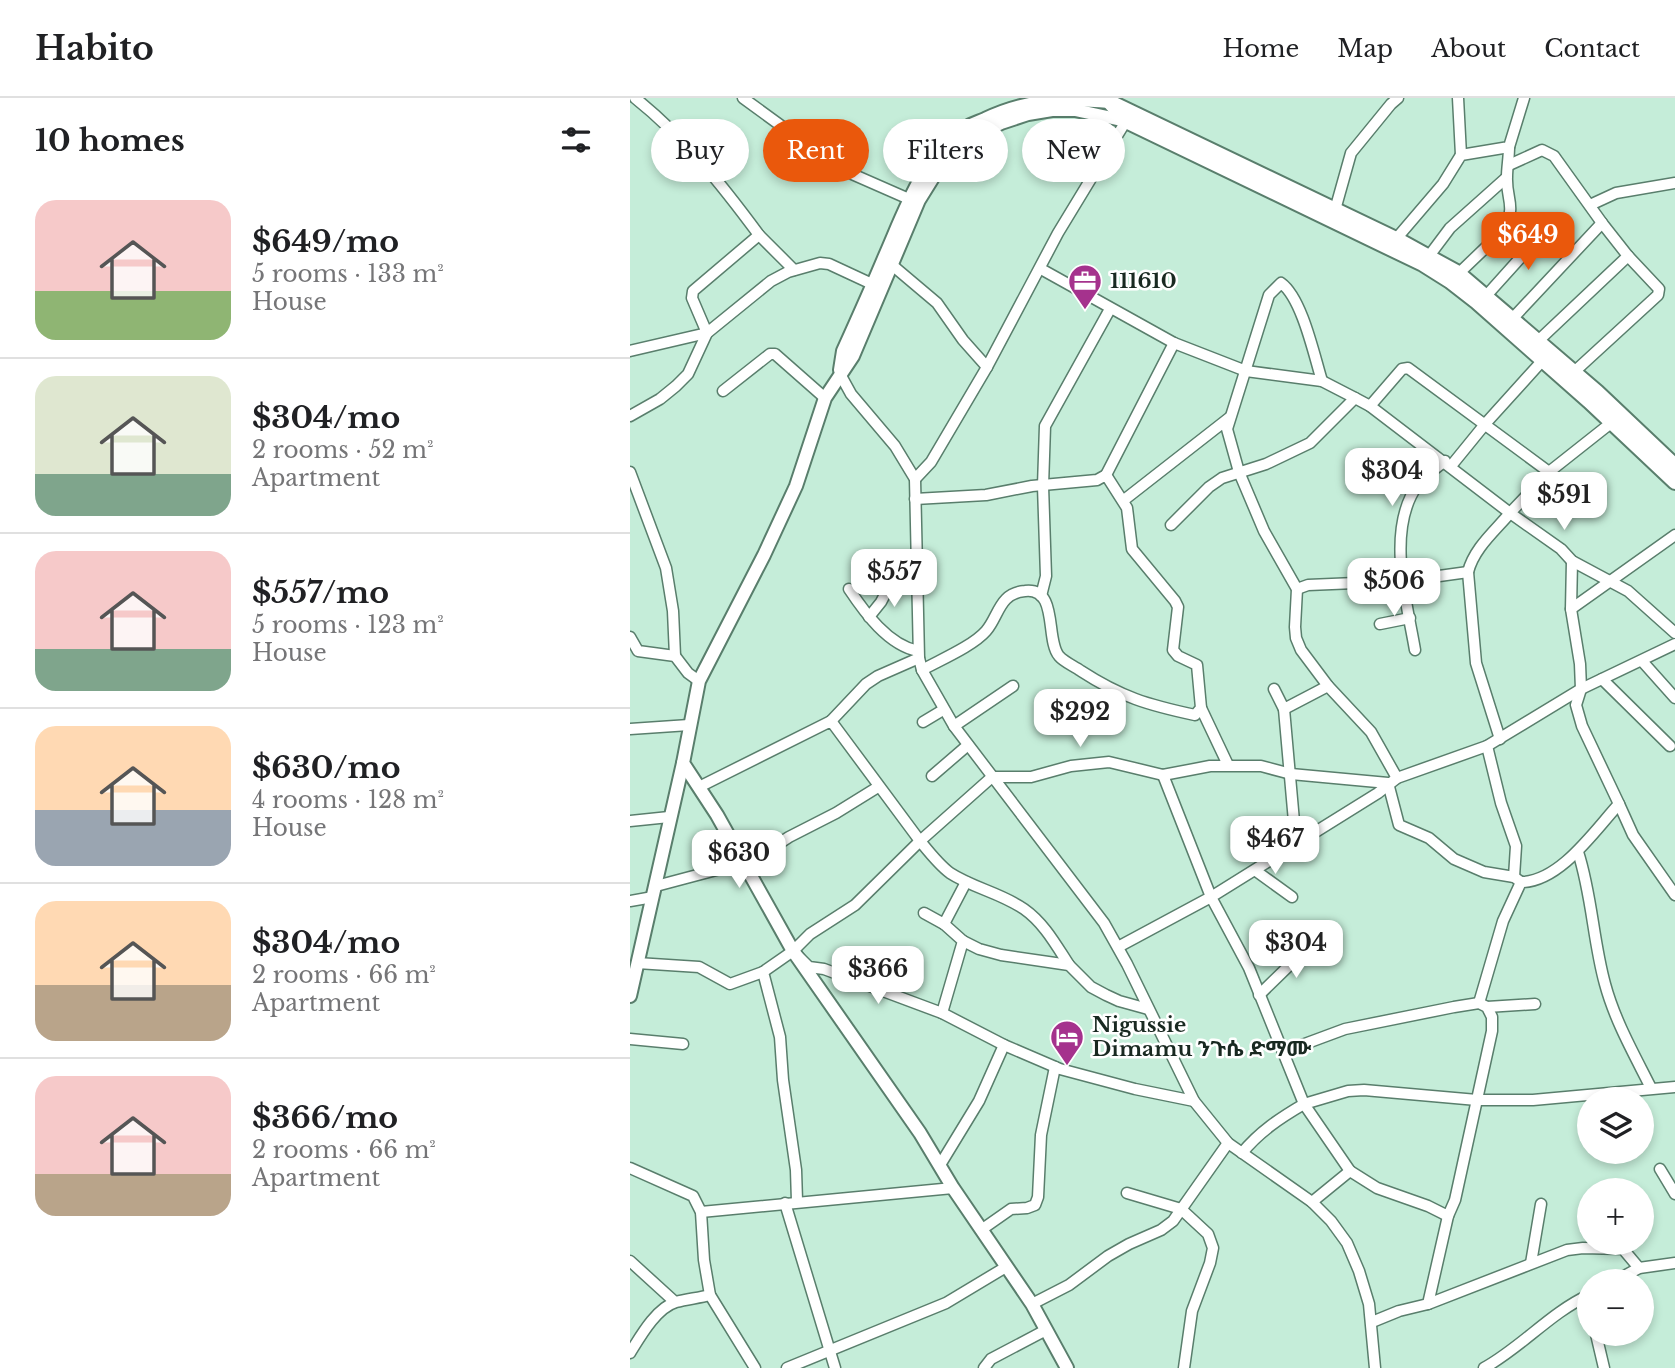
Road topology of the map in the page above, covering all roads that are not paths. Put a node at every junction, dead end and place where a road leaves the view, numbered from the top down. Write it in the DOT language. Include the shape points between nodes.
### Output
graph roads {
  1 [pos="635,98"];
  2 [pos="743,98"];
  3 [pos="1398,98"];
  4 [pos="1458,98"];
  5 [pos="1524,98"];
  6 [pos="1075,99"];
  7 [pos="1108,100"];
  8 [pos="1126,121"];
  9 [pos="1509,148"];
  10 [pos="1461,155"];
  11 [pos="1509,165"];
  12 [pos="1506,178"];
  13 [pos="1675,183"];
  14 [pos="909,199"];
  15 [pos="1590,205"];
  16 [pos="1335,209"];
  17 [pos="908,213"];
  18 [pos="1602,223"];
  19 [pos="1547,228"];
  20 [pos="759,235"];
  21 [pos="1396,239"];
  22 [pos="1429,256"];
  23 [pos="1628,256"];
  24 [pos="892,265"];
  25 [pos="1041,269"];
  26 [pos="794,270"];
  27 [pos="1454,277"];
  28 [pos="872,284"];
  29 [pos="1486,296"];
  30 [pos="1110,309"];
  31 [pos="1513,318"];
  32 [pos="707,332"];
  33 [pos="1538,341"];
  34 [pos="1174,343"];
  35 [pos="630,351"];
  36 [pos="1543,360"];
  37 [pos="987,367"];
  38 [pos="1246,372"];
  39 [pos="1574,372"];
  40 [pos="840,374"];
  41 [pos="1322,381"];
  42 [pos="723,391"];
  43 [pos="825,398"];
  44 [pos="1355,398"];
  45 [pos="1370,406"];
  46 [pos="630,416"];
  47 [pos="1229,418"];
  48 [pos="1486,423"];
  49 [pos="1611,423"];
  50 [pos="1448,464"];
  51 [pos="1675,466"];
  52 [pos="1549,471"];
  53 [pos="1239,472"];
  54 [pos="630,475"];
  55 [pos="1107,475"];
  56 [pos="915,479"];
  57 [pos="1675,482"];
  58 [pos="1043,486"];
  59 [pos="915,499"];
  60 [pos="1124,500"];
  61 [pos="1510,513"];
  62 [pos="1171,525"];
  63 [pos="1675,535"];
  64 [pos="1572,561"];
  65 [pos="1468,572"];
  66 [pos="1403,581"];
  67 [pos="1608,581"];
  68 [pos="891,583"];
  69 [pos="849,589"];
  70 [pos="1297,589"];
  71 [pos="1041,596"];
  72 [pos="1571,609"];
  73 [pos="869,617"];
  74 [pos="1410,618"];
  75 [pos="1380,624"];
  76 [pos="1675,634"];
  77 [pos="630,637"];
  78 [pos="1675,644"];
  79 [pos="1415,650"];
  80 [pos="918,654"];
  81 [pos="675,656"];
  82 [pos="1642,661"];
  83 [pos="922,670"];
  84 [pos="1602,679"];
  85 [pos="699,681"];
  86 [pos="1013,686"];
  87 [pos="1328,686"];
  88 [pos="1581,688"];
  89 [pos="1274,689"];
  90 [pos="1675,698"];
  91 [pos="1201,708"];
  92 [pos="1284,709"];
  93 [pos="943,710"];
  94 [pos="831,721"];
  95 [pos="923,722"];
  96 [pos="689,725"];
  97 [pos="954,726"];
  98 [pos="630,729"];
  99 [pos="1500,739"];
  100 [pos="968,745"];
  101 [pos="1488,746"];
  102 [pos="1673,746"];
  103 [pos="683,763"];
  104 [pos="1228,765"];
  105 [pos="1291,774"];
  106 [pos="1163,775"];
  107 [pos="932,776"];
  108 [pos="992,777"];
  109 [pos="1393,780"];
  110 [pos="699,787"];
  111 [pos="878,787"];
  112 [pos="1619,804"];
  113 [pos="669,817"];
  114 [pos="630,821"];
  115 [pos="920,841"];
  116 [pos="1296,844"];
  117 [pos="1578,852"];
  118 [pos="743,863"];
  119 [pos="1256,871"];
  120 [pos="1518,880"];
  121 [pos="966,882"];
  122 [pos="654,892"];
  123 [pos="1675,895"];
  124 [pos="1210,897"];
  125 [pos="1292,897"];
  126 [pos="630,901"];
  127 [pos="924,913"];
  128 [pos="944,924"];
  129 [pos="963,941"];
  130 [pos="1316,943"];
  131 [pos="1118,947"];
  132 [pos="793,951"];
  133 [pos="637,963"];
  134 [pos="1069,964"];
  135 [pos="763,972"];
  136 [pos="1259,995"];
  137 [pos="630,996"];
  138 [pos="1535,1004"];
  139 [pos="1483,1005"];
  140 [pos="1148,1009"];
  141 [pos="942,1013"];
  142 [pos="630,1039"];
  143 [pos="683,1044"];
  144 [pos="1004,1045"];
  145 [pos="1283,1052"];
  146 [pos="1055,1067"];
  147 [pos="1650,1087"];
  148 [pos="1675,1087"];
  149 [pos="1654,1088"];
  150 [pos="1577,1097"];
  151 [pos="1477,1100"];
  152 [pos="1194,1101"];
  153 [pos="1304,1104"];
  154 [pos="1228,1143"];
  155 [pos="1242,1153"];
  156 [pos="940,1165"];
  157 [pos="630,1168"];
  158 [pos="1660,1169"];
  159 [pos="1350,1171"];
  160 [pos="953,1188"];
  161 [pos="1127,1193"];
  162 [pos="1675,1194"];
  163 [pos="797,1201"];
  164 [pos="1312,1202"];
  165 [pos="785,1203"];
  166 [pos="1541,1204"];
  167 [pos="1181,1209"];
  168 [pos="701,1212"];
  169 [pos="1448,1216"];
  170 [pos="981,1230"];
  171 [pos="1577,1249"];
  172 [pos="1629,1255"];
  173 [pos="630,1261"];
  174 [pos="1531,1263"];
  175 [pos="1675,1263"];
  176 [pos="1006,1267"];
  177 [pos="1640,1268"];
  178 [pos="710,1295"];
  179 [pos="675,1302"];
  180 [pos="1032,1304"];
  181 [pos="1428,1304"];
  182 [pos="1577,1304"];
  183 [pos="1372,1322"];
  184 [pos="1046,1330"];
  185 [pos="1599,1346"];
  186 [pos="831,1349"];
  187 [pos="630,1353"];
  188 [pos="755,1368"];
  189 [pos="787,1368"];
  190 [pos="835,1368"];
  191 [pos="984,1368"];
  192 [pos="1067,1368"];
  193 [pos="1184,1368"];
  194 [pos="1375,1368"];
  195 [pos="1484,1368"];
  196 [pos="1604,1368"];
  1 -- 20 [label="street" via="692,150"];
  2 -- 14 [label="street" via="824,157"];
  3 -- 16 [label="street" via="1350,153"];
  4 -- 10 [label="street"];
  5 -- 9 [label="street"];
  6 -- 7 [label="street"];
  6 -- 14 [label="street" via="1025,104 965,128 923,173"];
  7 -- 8 [label="main road"];
  7 -- 16 [label="main road"];
  8 -- 17 [label="street" via="1052,110 1001,123 956,149"];
  8 -- 25 [label="street"];
  8 -- 27 [label="main road"];
  9 -- 10 [label="street"];
  9 -- 11 [label="street"];
  10 -- 21 [label="street" via="1443,184"];
  11 -- 12 [label="street"];
  11 -- 15 [label="street" via="1536,152 1548,152"];
  12 -- 22 [label="street" via="1450,228"];
  12 -- 27 [label="street" via="1512,205 1505,229"];
  13 -- 15 [label="street" via="1616,193"];
  14 -- 17 [label="street"];
  15 -- 18 [label="street"];
  16 -- 21 [label="main road"];
  17 -- 24 [label="street"];
  17 -- 28 [label="street"];
  18 -- 23 [label="street"];
  18 -- 31 [label="street"];
  19 -- 29 [label="street"];
  20 -- 26 [label="street"];
  20 -- 32 [label="street" via="693,291"];
  21 -- 22 [label="main road"];
  22 -- 27 [label="main road"];
  23 -- 33 [label="street"];
  23 -- 39 [label="street" via="1657,285 1658,295"];
  24 -- 37 [label="street" via="937,303"];
  24 -- 40 [label="street" via="853,356"];
  25 -- 30 [label="street"];
  25 -- 37 [label="street"];
  26 -- 28 [label="street" via="829,264"];
  26 -- 32 [label="street" via="763,287"];
  27 -- 29 [label="main road"];
  27 -- 36 [label="main road"];
  28 -- 40 [label="street" via="843,351"];
  29 -- 31 [label="main road"];
  30 -- 34 [label="street"];
  30 -- 58 [label="street" via="1045,426"];
  31 -- 33 [label="main road"];
  32 -- 35 [label="street"];
  32 -- 46 [label="street" via="688,374 660,399"];
  33 -- 39 [label="main road"];
  34 -- 38 [label="street"];
  34 -- 55 [label="street"];
  36 -- 48 [label="street"];
  36 -- 49 [label="main road"];
  37 -- 56 [label="street" via="931,462"];
  38 -- 41 [label="street"];
  38 -- 41 [label="street" via="1269,295 1281,283 1297,304"];
  38 -- 47 [label="street"];
  39 -- 51 [label="main road"];
  40 -- 43 [label="street"];
  40 -- 56 [label="street"];
  41 -- 44 [label="street"];
  42 -- 43 [label="street" via="775,354"];
  43 -- 85 [label="street" via="796,486"];
  44 -- 45 [label="street"];
  44 -- 53 [label="street" via="1310,443"];
  45 -- 48 [label="street" via="1402,369 1408,368"];
  45 -- 50 [label="street"];
  47 -- 53 [label="street" via="1227,429"];
  47 -- 60 [label="street"];
  48 -- 50 [label="street"];
  48 -- 52 [label="street"];
  49 -- 52 [label="street"];
  49 -- 57 [label="main road"];
  50 -- 61 [label="street"];
  50 -- 66 [label="street" via="1426,475 1411,496 1401,551"];
  52 -- 61 [label="street"];
  53 -- 62 [label="street" via="1209,487"];
  53 -- 70 [label="street" via="1264,531"];
  54 -- 81 [label="street" via="666,568"];
  55 -- 58 [label="street"];
  55 -- 60 [label="street"];
  56 -- 59 [label="street"];
  58 -- 59 [label="street"];
  58 -- 71 [label="street" via="1046,576"];
  59 -- 80 [label="street"];
  60 -- 91 [label="street" via="1132,549 1178,607 1173,650 1197,664"];
  61 -- 64 [label="street"];
  61 -- 65 [label="street" via="1476,552"];
  63 -- 67 [label="street"];
  64 -- 67 [label="street"];
  64 -- 72 [label="street"];
  65 -- 66 [label="street"];
  65 -- 99 [label="street" via="1476,663"];
  66 -- 70 [label="street"];
  66 -- 74 [label="street"];
  67 -- 72 [label="street"];
  67 -- 76 [label="street" via="1628,591"];
  68 -- 73 [label="street"];
  69 -- 73 [label="street"];
  70 -- 87 [label="street" via="1296,638"];
  71 -- 83 [label="street" via="1026,590 1008,598 987,630"];
  71 -- 91 [label="street" via="1059,657 1102,685 1144,704 1195,715"];
  72 -- 88 [label="street"];
  73 -- 80 [label="street"];
  74 -- 75 [label="street"];
  74 -- 79 [label="street"];
  77 -- 81 [label="street" via="642,653"];
  78 -- 82 [label="street"];
  80 -- 83 [label="street"];
  80 -- 94 [label="street" via="866,684"];
  81 -- 85 [label="street"];
  82 -- 84 [label="street"];
  82 -- 90 [label="street"];
  83 -- 93 [label="street"];
  84 -- 88 [label="street"];
  84 -- 102 [label="street"];
  85 -- 96 [label="street"];
  86 -- 97 [label="street"];
  87 -- 92 [label="street"];
  87 -- 109 [label="street" via="1371,732"];
  88 -- 99 [label="street"];
  88 -- 112 [label="street" via="1576,705 1582,726"];
  89 -- 92 [label="street"];
  91 -- 104 [label="street"];
  92 -- 105 [label="street"];
  93 -- 95 [label="street"];
  93 -- 97 [label="street"];
  94 -- 110 [label="street"];
  94 -- 111 [label="street"];
  96 -- 98 [label="street"];
  96 -- 103 [label="street"];
  97 -- 100 [label="street"];
  99 -- 101 [label="street"];
  100 -- 107 [label="street"];
  100 -- 108 [label="street"];
  101 -- 109 [label="street"];
  101 -- 120 [label="street" via="1516,846"];
  103 -- 110 [label="street"];
  103 -- 113 [label="street"];
  104 -- 105 [label="street" via="1261,766"];
  104 -- 106 [label="street"];
  105 -- 109 [label="street"];
  105 -- 116 [label="street"];
  106 -- 108 [label="street" via="1110,762 1031,777"];
  106 -- 124 [label="street"];
  108 -- 115 [label="street"];
  108 -- 131 [label="street"];
  109 -- 116 [label="street"];
  109 -- 120 [label="street" via="1399,825 1429,838 1469,866"];
  110 -- 118 [label="street"];
  111 -- 115 [label="street"];
  111 -- 118 [label="street"];
  112 -- 117 [label="street"];
  112 -- 123 [label="street" via="1633,835"];
  113 -- 114 [label="street"];
  113 -- 122 [label="street"];
  115 -- 121 [label="street" via="949,872"];
  115 -- 132 [label="street" via="855,905 810,934"];
  116 -- 119 [label="street"];
  117 -- 120 [label="street" via="1529,882"];
  117 -- 147 [label="street" via="1605,986"];
  118 -- 122 [label="street"];
  118 -- 132 [label="street"];
  119 -- 124 [label="street"];
  119 -- 125 [label="street"];
  120 -- 139 [label="street"];
  121 -- 128 [label="street"];
  121 -- 134 [label="street" via="1027,910"];
  122 -- 126 [label="street"];
  122 -- 133 [label="street"];
  124 -- 131 [label="street"];
  124 -- 136 [label="street"];
  127 -- 128 [label="street"];
  128 -- 129 [label="street"];
  129 -- 134 [label="street" via="1001,955"];
  129 -- 141 [label="street"];
  130 -- 136 [label="street"];
  131 -- 140 [label="street"];
  132 -- 135 [label="street"];
  132 -- 141 [label="street" via="810,967"];
  132 -- 156 [label="street"];
  133 -- 135 [label="street" via="699,967 730,984"];
  133 -- 137 [label="street"];
  134 -- 140 [label="street" via="1105,995"];
  135 -- 163 [label="street" via="780,1037"];
  136 -- 145 [label="street"];
  138 -- 139 [label="street"];
  139 -- 145 [label="street" via="1345,1029"];
  139 -- 151 [label="street" via="1492,1017 1492,1031"];
  140 -- 152 [label="street"];
  141 -- 144 [label="street"];
  142 -- 143 [label="street"];
  144 -- 146 [label="street"];
  144 -- 156 [label="street" via="979,1101"];
  145 -- 153 [label="street"];
  146 -- 152 [label="street"];
  146 -- 170 [label="street" via="1041,1135 1035,1205 1011,1209"];
  148 -- 149 [label="street"];
  150 -- 151 [label="street"];
  151 -- 153 [label="street" via="1364,1090"];
  151 -- 169 [label="street"];
  152 -- 154 [label="street"];
  153 -- 155 [label="street" via="1253,1138"];
  153 -- 159 [label="street"];
  154 -- 155 [label="street"];
  154 -- 167 [label="street"];
  155 -- 164 [label="street"];
  156 -- 160 [label="street"];
  157 -- 168 [label="street" via="692,1196"];
  158 -- 162 [label="street"];
  159 -- 164 [label="street"];
  159 -- 169 [label="street" via="1377,1188"];
  160 -- 163 [label="street"];
  160 -- 170 [label="street"];
  161 -- 167 [label="street"];
  163 -- 165 [label="street"];
  164 -- 183 [label="street" via="1347,1242"];
  165 -- 168 [label="street"];
  165 -- 186 [label="street"];
  166 -- 174 [label="street"];
  167 -- 180 [label="street" via="1161,1230 1108,1256 1069,1285"];
  167 -- 193 [label="street" via="1208,1234 1213,1248 1192,1311"];
  168 -- 178 [label="street"];
  169 -- 181 [label="street"];
  170 -- 176 [label="street"];
  171 -- 174 [label="street"];
  172 -- 177 [label="street"];
  173 -- 179 [label="street"];
  174 -- 181 [label="street"];
  175 -- 177 [label="street"];
  176 -- 180 [label="street"];
  176 -- 186 [label="street" via="946,1303"];
  178 -- 179 [label="street"];
  178 -- 188 [label="street"];
  179 -- 187 [label="street" via="655,1319"];
  180 -- 184 [label="street"];
  181 -- 183 [label="street"];
  182 -- 195 [label="street" via="1556,1313"];
  183 -- 194 [label="street"];
  184 -- 191 [label="street" via="991,1359"];
  184 -- 192 [label="street"];
  185 -- 196 [label="street"];
  186 -- 189 [label="street"];
  186 -- 190 [label="street"];
}
